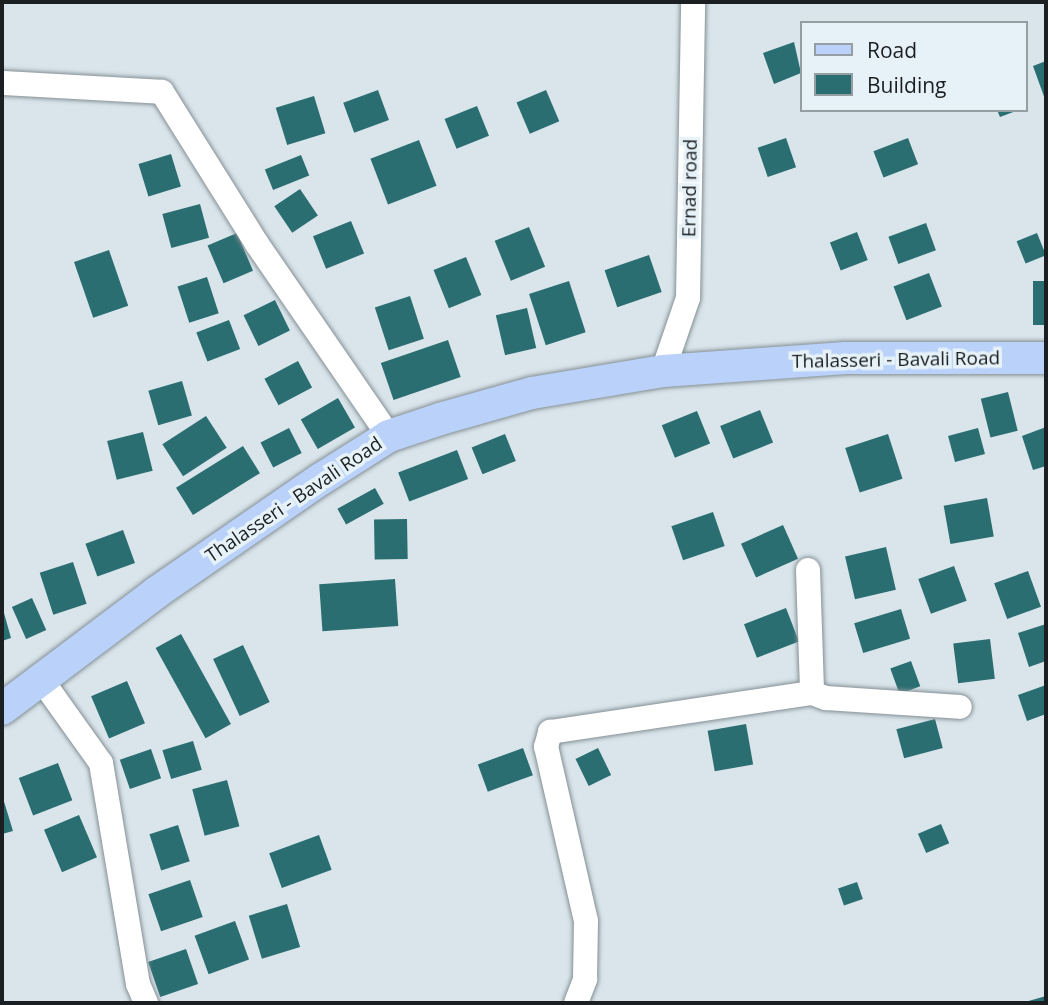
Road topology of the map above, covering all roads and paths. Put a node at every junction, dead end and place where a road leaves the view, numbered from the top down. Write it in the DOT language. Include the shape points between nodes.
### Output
graph roads {
  1 [pos="693,2"];
  2 [pos="2,83"];
  3 [pos="1046,358"];
  4 [pos="663,371"];
  5 [pos="389,436"];
  6 [pos="808,570"];
  7 [pos="41,679"];
  8 [pos="812,692"];
  9 [pos="960,707"];
  10 [pos="2,709"];
  11 [pos="146,1003"];
  12 [pos="576,1003"];
  1 -- 4 [label="street, Ernad road" via="688,298"];
  2 -- 5 [label="street" via="162,92 257,244"];
  3 -- 4 [label="main road, Thalasseri - Bavali Road" via="846,358"];
  4 -- 5 [label="main road, Thalasseri - Bavali Road" via="532,393"];
  5 -- 7 [label="main road, Thalasseri - Bavali Road" via="157,592"];
  6 -- 8 [label="street"];
  7 -- 10 [label="main road, Thalasseri - Bavali Road"];
  7 -- 11 [label="street" via="101,763 138,984"];
  8 -- 9 [label="street" via="826,698"];
  8 -- 12 [label="street" via="550,732 546,747 586,921 584,979"];
}
